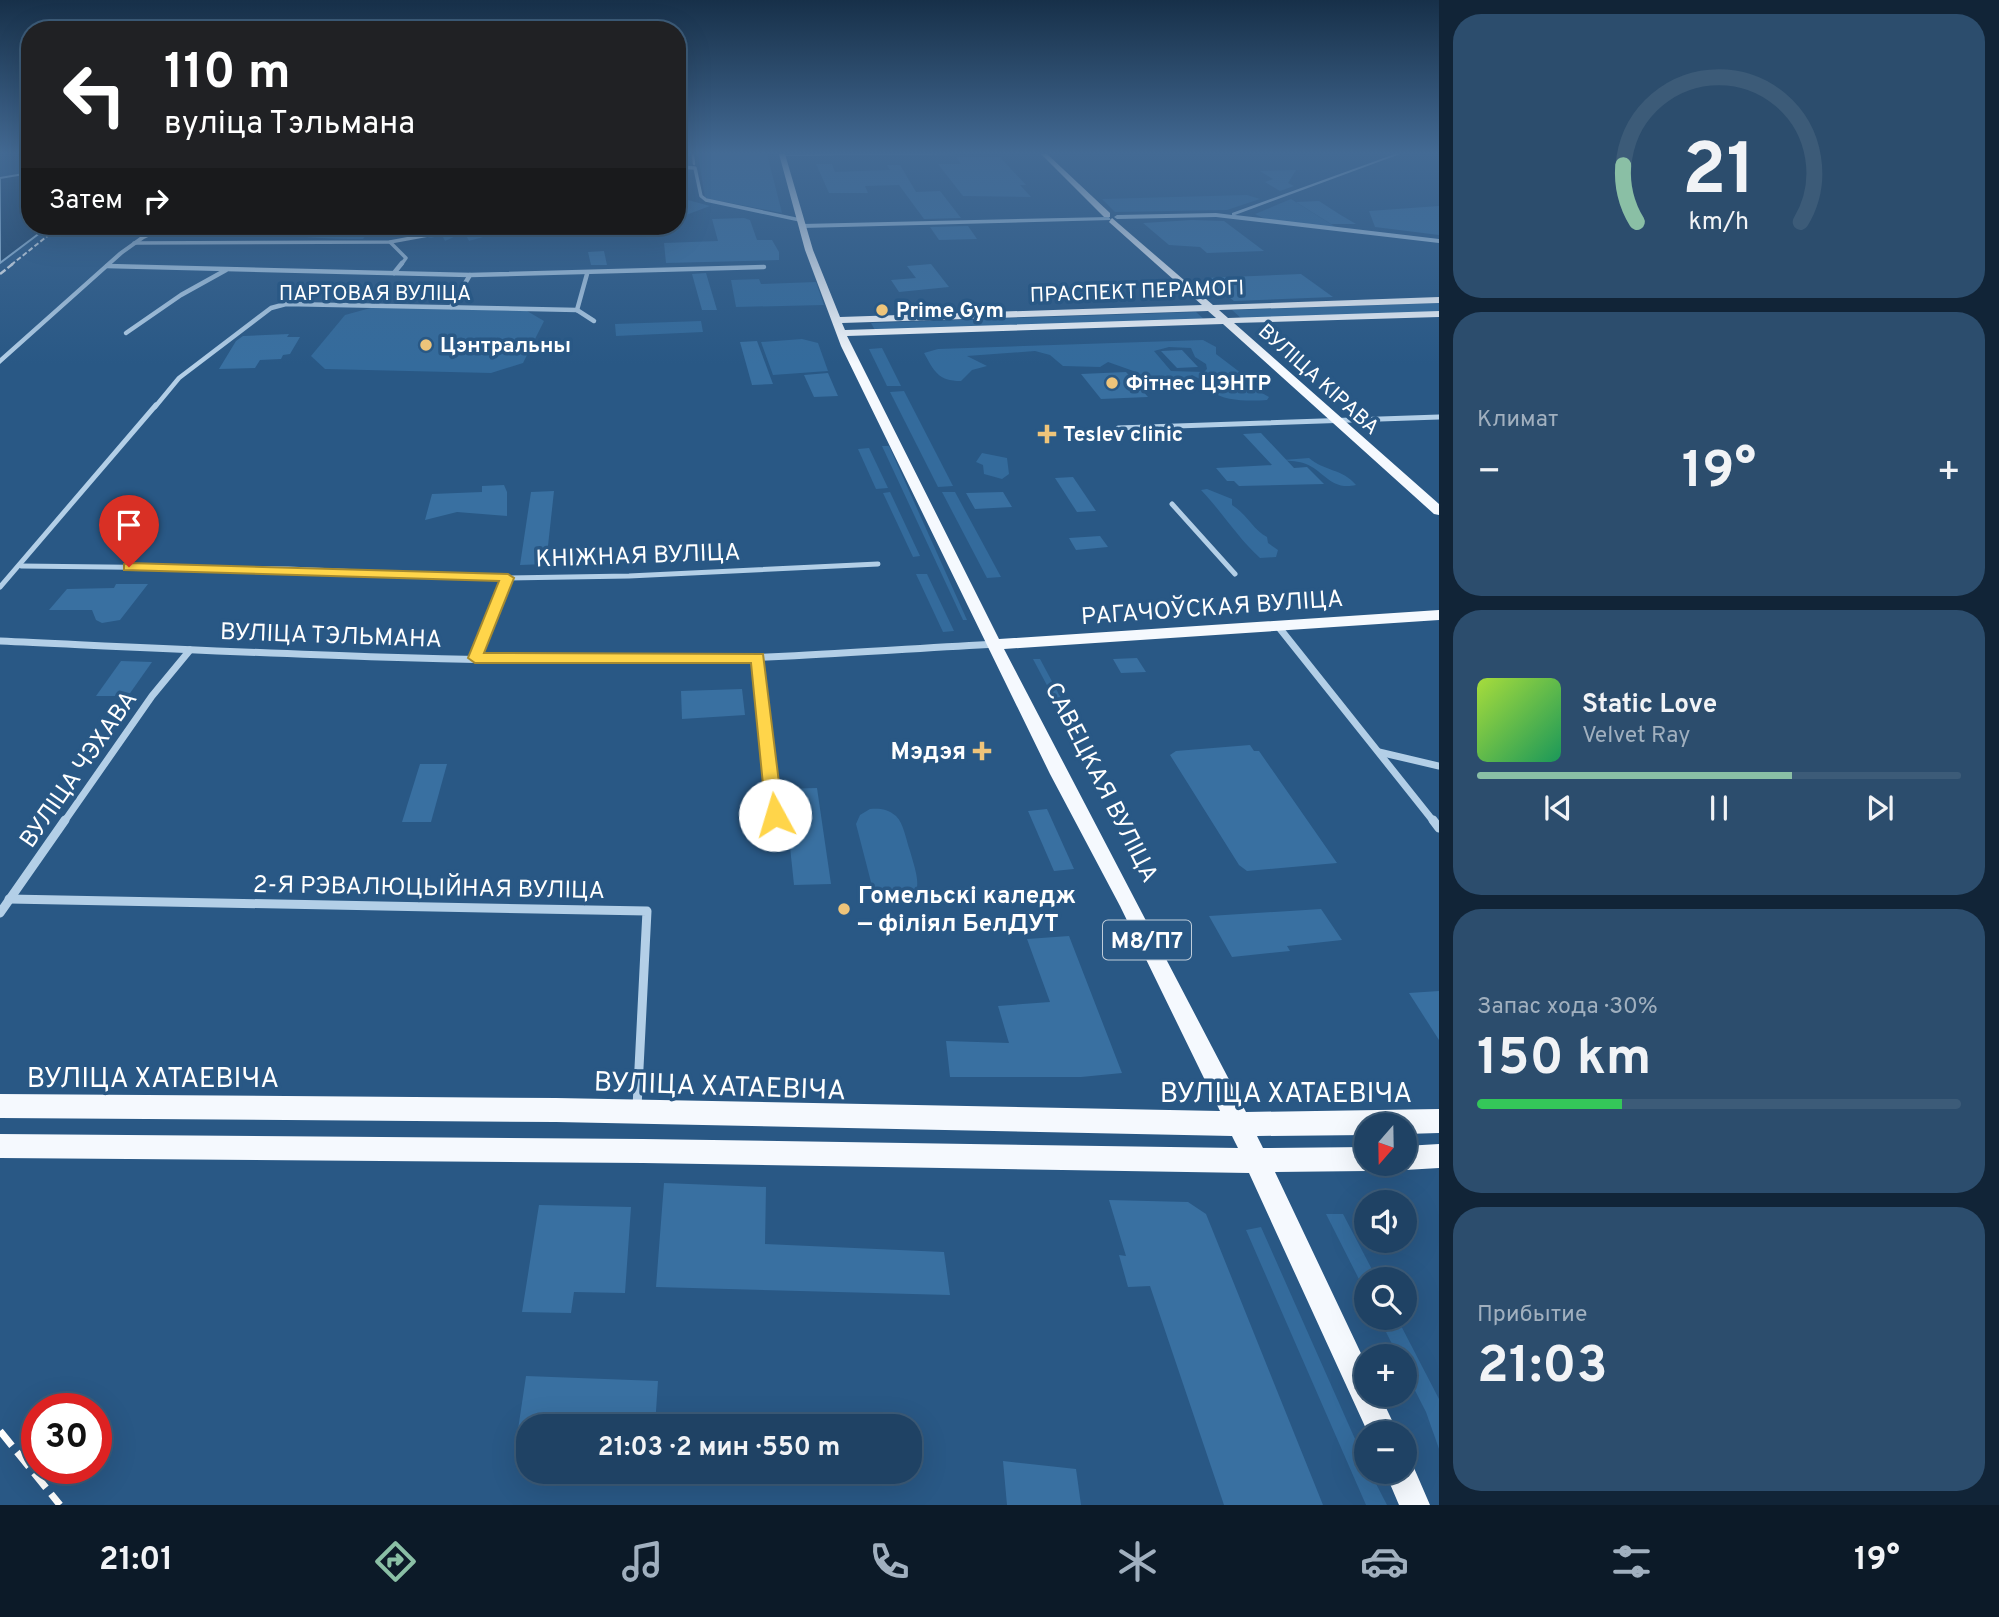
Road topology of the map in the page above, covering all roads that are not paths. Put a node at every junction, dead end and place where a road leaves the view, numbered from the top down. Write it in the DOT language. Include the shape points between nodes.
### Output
graph roads {
  1 [pos="801,224"];
  2 [pos="1118,224"];
  3 [pos="1297,224"];
  4 [pos="150,235"];
  5 [pos="428,235"];
  6 [pos="1439,241"];
  7 [pos="390,242"];
  8 [pos="134,243"];
  9 [pos="107,266"];
  10 [pos="764,267"];
  11 [pos="227,270"];
  12 [pos="394,273"];
  13 [pos="587,274"];
  14 [pos="470,275"];
  15 [pos="1439,300"];
  16 [pos="451,307"];
  17 [pos="1224,307"];
  18 [pos="578,308"];
  19 [pos="1195,308"];
  20 [pos="1209,308"];
  21 [pos="1439,314"];
  22 [pos="837,320"];
  23 [pos="864,320"];
  24 [pos="594,321"];
  25 [pos="1210,322"];
  26 [pos="1225,322"];
  27 [pos="1241,322"];
  28 [pos="126,333"];
  29 [pos="841,333"];
  30 [pos="875,334"];
  31 [pos="0,362"];
  32 [pos="1439,417"];
  33 [pos="1337,421"];
  34 [pos="1118,428"];
  35 [pos="1172,504"];
  36 [pos="1439,511"];
  37 [pos="878,564"];
  38 [pos="21,566"];
  39 [pos="1235,574"];
  40 [pos="508,578"];
  41 [pos="0,587"];
  42 [pos="1436,616"];
  43 [pos="1277,625"];
  44 [pos="0,641"];
  45 [pos="996,644"];
  46 [pos="190,650"];
  47 [pos="475,658"];
  48 [pos="758,658"];
  49 [pos="1379,752"];
  50 [pos="1439,766"];
  51 [pos="1439,828"];
  52 [pos="778,843"];
  53 [pos="9,899"];
  54 [pos="0,913"];
  55 [pos="0,1106"];
  56 [pos="637,1111"];
  57 [pos="1439,1121"];
  58 [pos="1239,1124"];
  59 [pos="0,1146"];
  60 [pos="1439,1156"];
  61 [pos="1418,1157"];
  62 [pos="1354,1159"];
  63 [pos="1258,1161"];
  64 [pos="1377,1421"];
  65 [pos="1405,1484"];
  66 [pos="1415,1505"];
  1 -- 22 [label="main road, САВЕЦКАЯ ВУЛІЦА / М8/П7"];
  2 -- 20 [label="main road, ВУЛІЦА КІРАВА"];
  3 -- 6 [label="street"];
  4 -- 8 [label="street"];
  5 -- 7 [label="street"];
  7 -- 8 [label="street"];
  7 -- 12 [label="street" via="407,258"];
  8 -- 9 [label="street"];
  9 -- 11 [label="street"];
  9 -- 31 [label="street"];
  10 -- 13 [label="street"];
  11 -- 12 [label="street"];
  11 -- 28 [label="street"];
  12 -- 14 [label="street"];
  13 -- 14 [label="street"];
  13 -- 18 [label="street"];
  14 -- 16 [label="street"];
  15 -- 17 [label="main road, ПРАСПЕКТ ПЕРАМОГІ"];
  16 -- 18 [label="street, ПАРТОВАЯ ВУЛІЦА"];
  16 -- 38 [label="street, ПАРТОВАЯ ВУЛІЦА" via="286,304 271,308 179,378"];
  17 -- 20 [label="main road, ПРАСПЕКТ ПЕРАМОГІ"];
  17 -- 27 [label="main road" via="1221,310"];
  18 -- 24 [label="street"];
  19 -- 20 [label="main road, ПРАСПЕКТ ПЕРАМОГІ"];
  19 -- 23 [label="main road, ПРАСПЕКТ ПЕРАМОГІ"];
  19 -- 25 [label="main road" via="1212,318"];
  20 -- 26 [label="main road, ВУЛІЦА КІРАВА"];
  21 -- 27 [label="main road, ПРАСПЕКТ ПЕРАМОГІ"];
  22 -- 23 [label="main road, ПРАСПЕКТ ПЕРАМОГІ"];
  22 -- 29 [label="main road, САВЕЦКАЯ ВУЛІЦА / М8/П7"];
  23 -- 30 [label="main road" via="865,331"];
  25 -- 26 [label="main road, ПРАСПЕКТ ПЕРАМОГІ"];
  25 -- 30 [label="main road, ПРАСПЕКТ ПЕРАМОГІ"];
  26 -- 27 [label="main road, ПРАСПЕКТ ПЕРАМОГІ"];
  26 -- 33 [label="main road, ВУЛІЦА КІРАВА"];
  29 -- 30 [label="main road, ПРАСПЕКТ ПЕРАМОГІ"];
  29 -- 45 [label="main road, САВЕЦКАЯ ВУЛІЦА / М8/П7"];
  32 -- 33 [label="street"];
  33 -- 34 [label="street"];
  33 -- 36 [label="main road, ВУЛІЦА КІРАВА"];
  35 -- 39 [label="street"];
  37 -- 40 [label="street, КНІЖНАЯ ВУЛІЦА"];
  38 -- 40 [label="street, КНІЖНАЯ ВУЛІЦА" via="288,569"];
  38 -- 41 [label="street, ПАРТОВАЯ ВУЛІЦА"];
  40 -- 47 [label="street"];
  42 -- 43 [label="main road, РАГАЧОЎСКАЯ ВУЛІЦА"];
  43 -- 45 [label="main road, РАГАЧОЎСКАЯ ВУЛІЦА"];
  43 -- 49 [label="street"];
  44 -- 46 [label="street, ВУЛІЦА ТЭЛЬМАНА"];
  45 -- 48 [label="street, ВУЛІЦА ТЭЛЬМАНА"];
  45 -- 58 [label="main road, САВЕЦКАЯ ВУЛІЦА / М8/П7"];
  46 -- 47 [label="street, ВУЛІЦА ТЭЛЬМАНА"];
  46 -- 53 [label="street, ВУЛІЦА ЧЭХАВА" via="158,688"];
  47 -- 48 [label="street, ВУЛІЦА ТЭЛЬМАНА"];
  48 -- 52 [label="street"];
  49 -- 50 [label="street"];
  49 -- 51 [label="street"];
  53 -- 54 [label="street, ВУЛІЦА ЧЭХАВА"];
  53 -- 56 [label="street, 2-Я РЭВАЛЮЦЫЙНАЯ ВУЛІЦА" via="647,911"];
  55 -- 56 [label="main road, ВУЛІЦА ХАТАЕВІЧА"];
  56 -- 58 [label="main road, ВУЛІЦА ХАТАЕВІЧА"];
  57 -- 58 [label="main road, ВУЛІЦА ХАТАЕВІЧА"];
  58 -- 63 [label="main road, САВЕЦКАЯ ВУЛІЦА / М8/П7"];
  59 -- 63 [label="main road"];
  60 -- 61 [label="main road"];
  62 -- 63 [label="main road"];
  63 -- 64 [label="main road, САВЕЦКАЯ ВУЛІЦА / М8/П7"];
  65 -- 66 [label="main road"];
}
